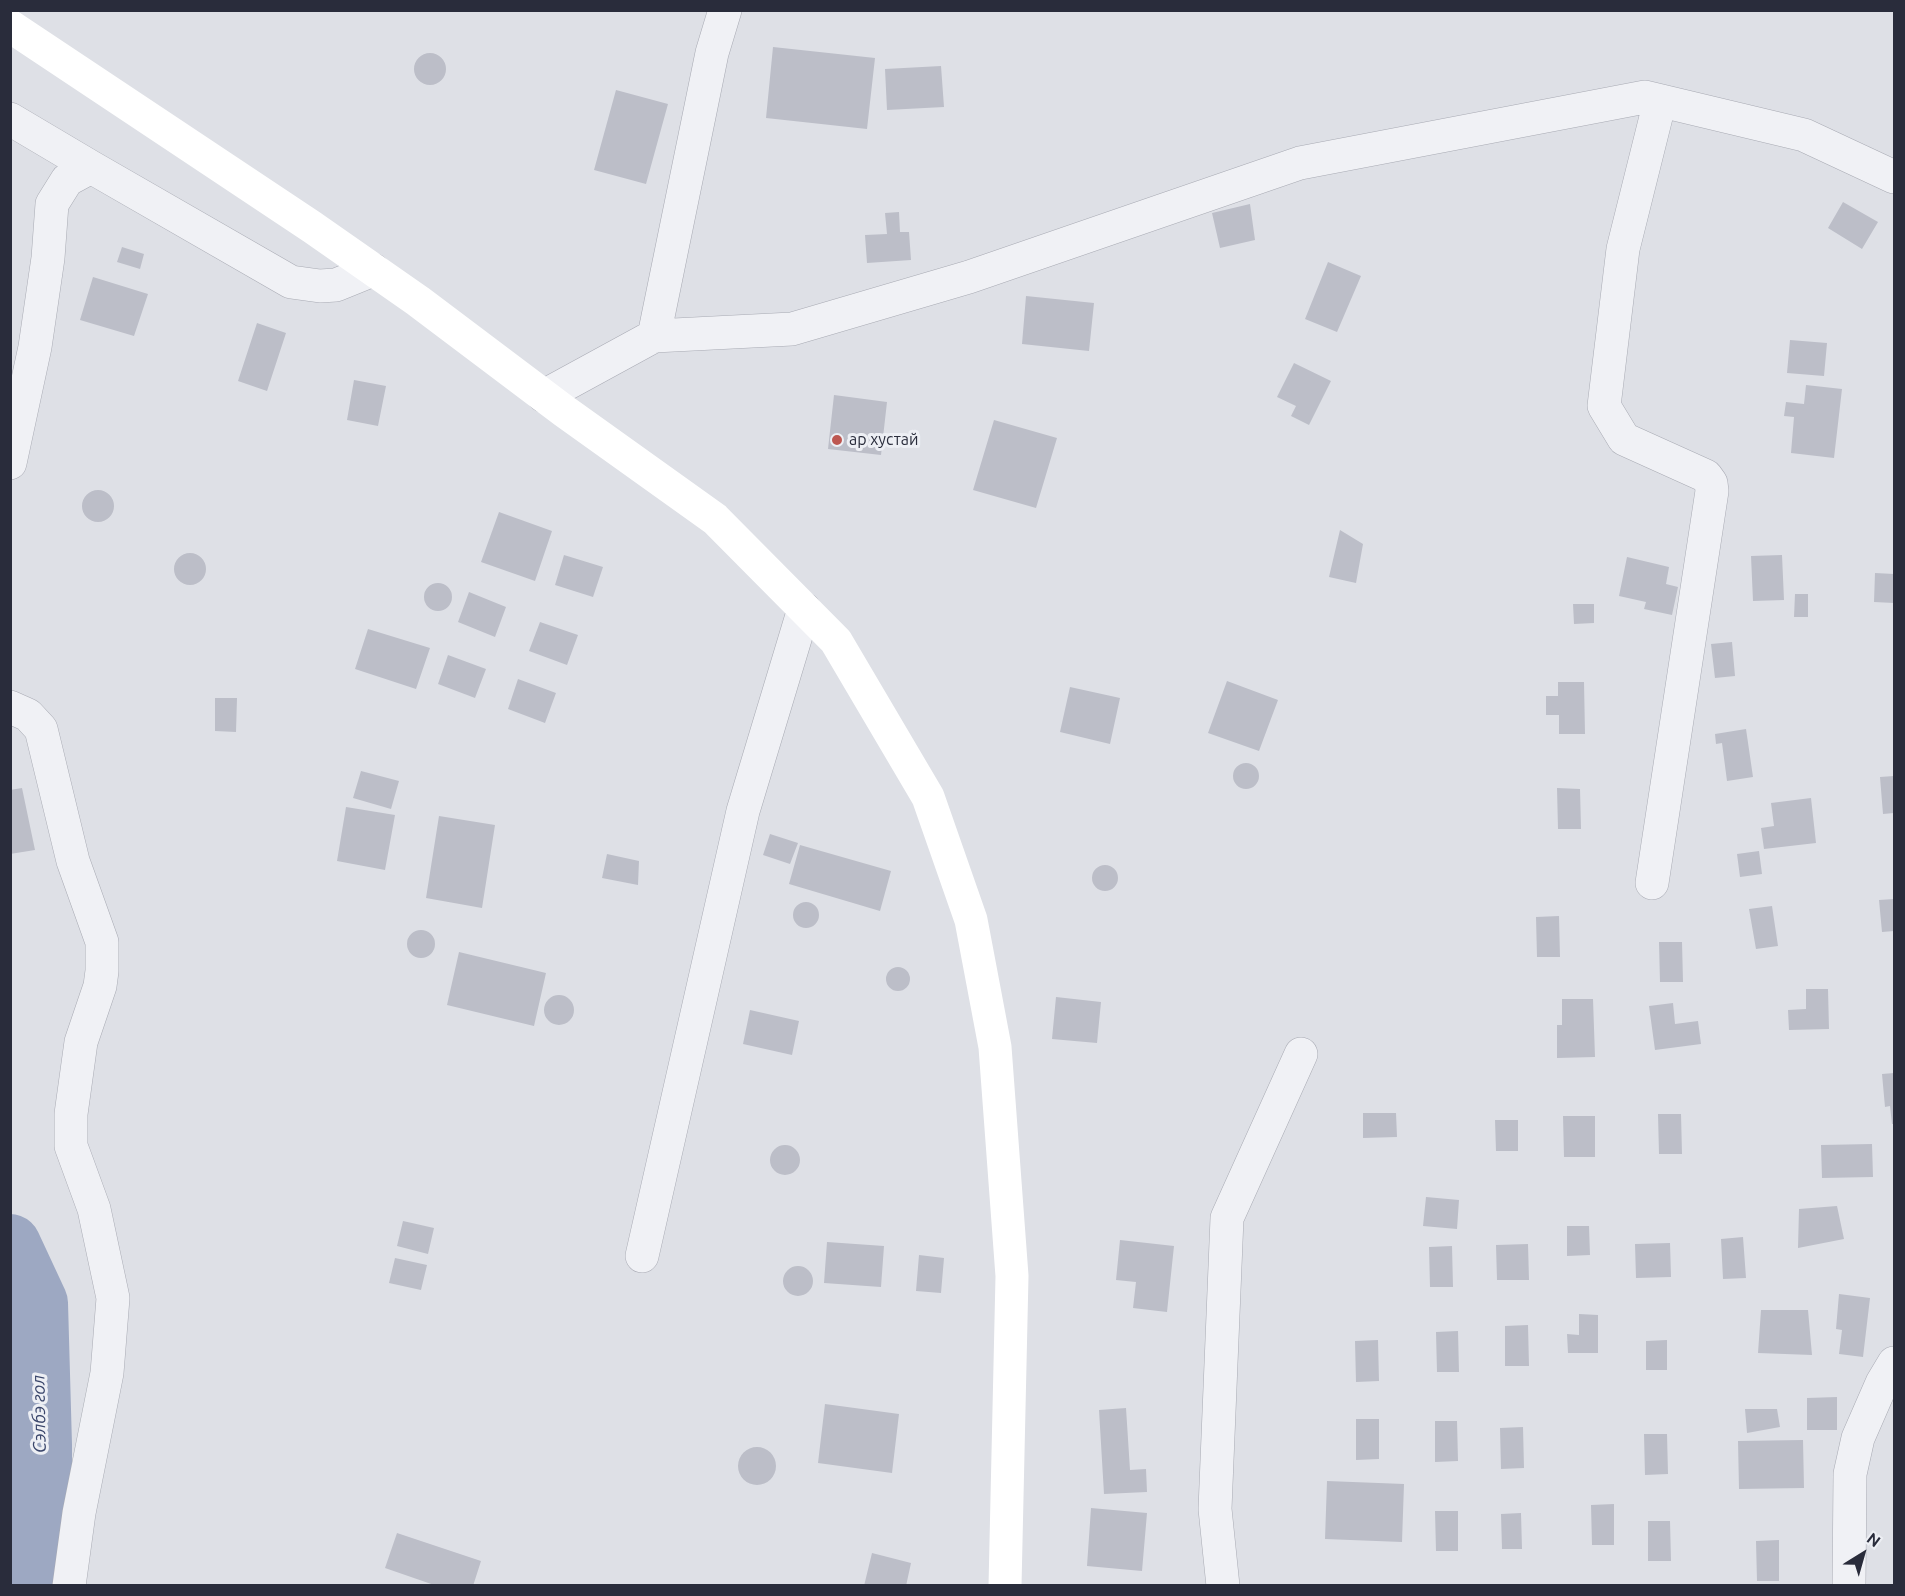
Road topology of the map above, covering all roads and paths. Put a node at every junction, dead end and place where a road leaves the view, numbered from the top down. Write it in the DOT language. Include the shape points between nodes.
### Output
graph roads {
  1 [pos="725,10"];
  2 [pos="10,26"];
  3 [pos="1660,101"];
  4 [pos="10,119"];
  5 [pos="91,167"];
  6 [pos="1894,177"];
  7 [pos="373,270"];
  8 [pos="654,336"];
  9 [pos="544,396"];
  10 [pos="10,463"];
  11 [pos="804,609"];
  12 [pos="10,707"];
  13 [pos="1652,883"];
  14 [pos="1301,1054"];
  15 [pos="642,1256"];
  16 [pos="1894,1364"];
  17 [pos="69,1586"];
  18 [pos="1005,1586"];
  19 [pos="1223,1586"];
  20 [pos="1849,1586"];
  1 -- 8 [label="street" via="712,53"];
  2 -- 7 [label="main road"];
  3 -- 6 [label="street" via="1804,135"];
  3 -- 8 [label="street" via="1645,97 1300,164 969,277 792,329"];
  3 -- 13 [label="street" via="1623,249 1605,406 1624,439 1706,476 1712,491"];
  4 -- 5 [label="street"];
  5 -- 7 [label="street" via="291,282 336,285"];
  5 -- 10 [label="street" via="67,180 52,204 35,347"];
  7 -- 9 [label="main road"];
  8 -- 9 [label="street"];
  9 -- 11 [label="main road" via="715,519"];
  11 -- 15 [label="street" via="743,811"];
  11 -- 18 [label="main road" via="836,641 928,797 971,920 994,1047 1012,1276"];
  12 -- 17 [label="street" via="28,715 41,729 73,861 102,942 100,986 81,1042 71,1114 71,1146 94,1209 112,1298 106,1373"];
  14 -- 19 [label="street" via="1227,1218 1215,1509"];
  16 -- 20 [label="street" via="1858,1438 1850,1474"];
}
